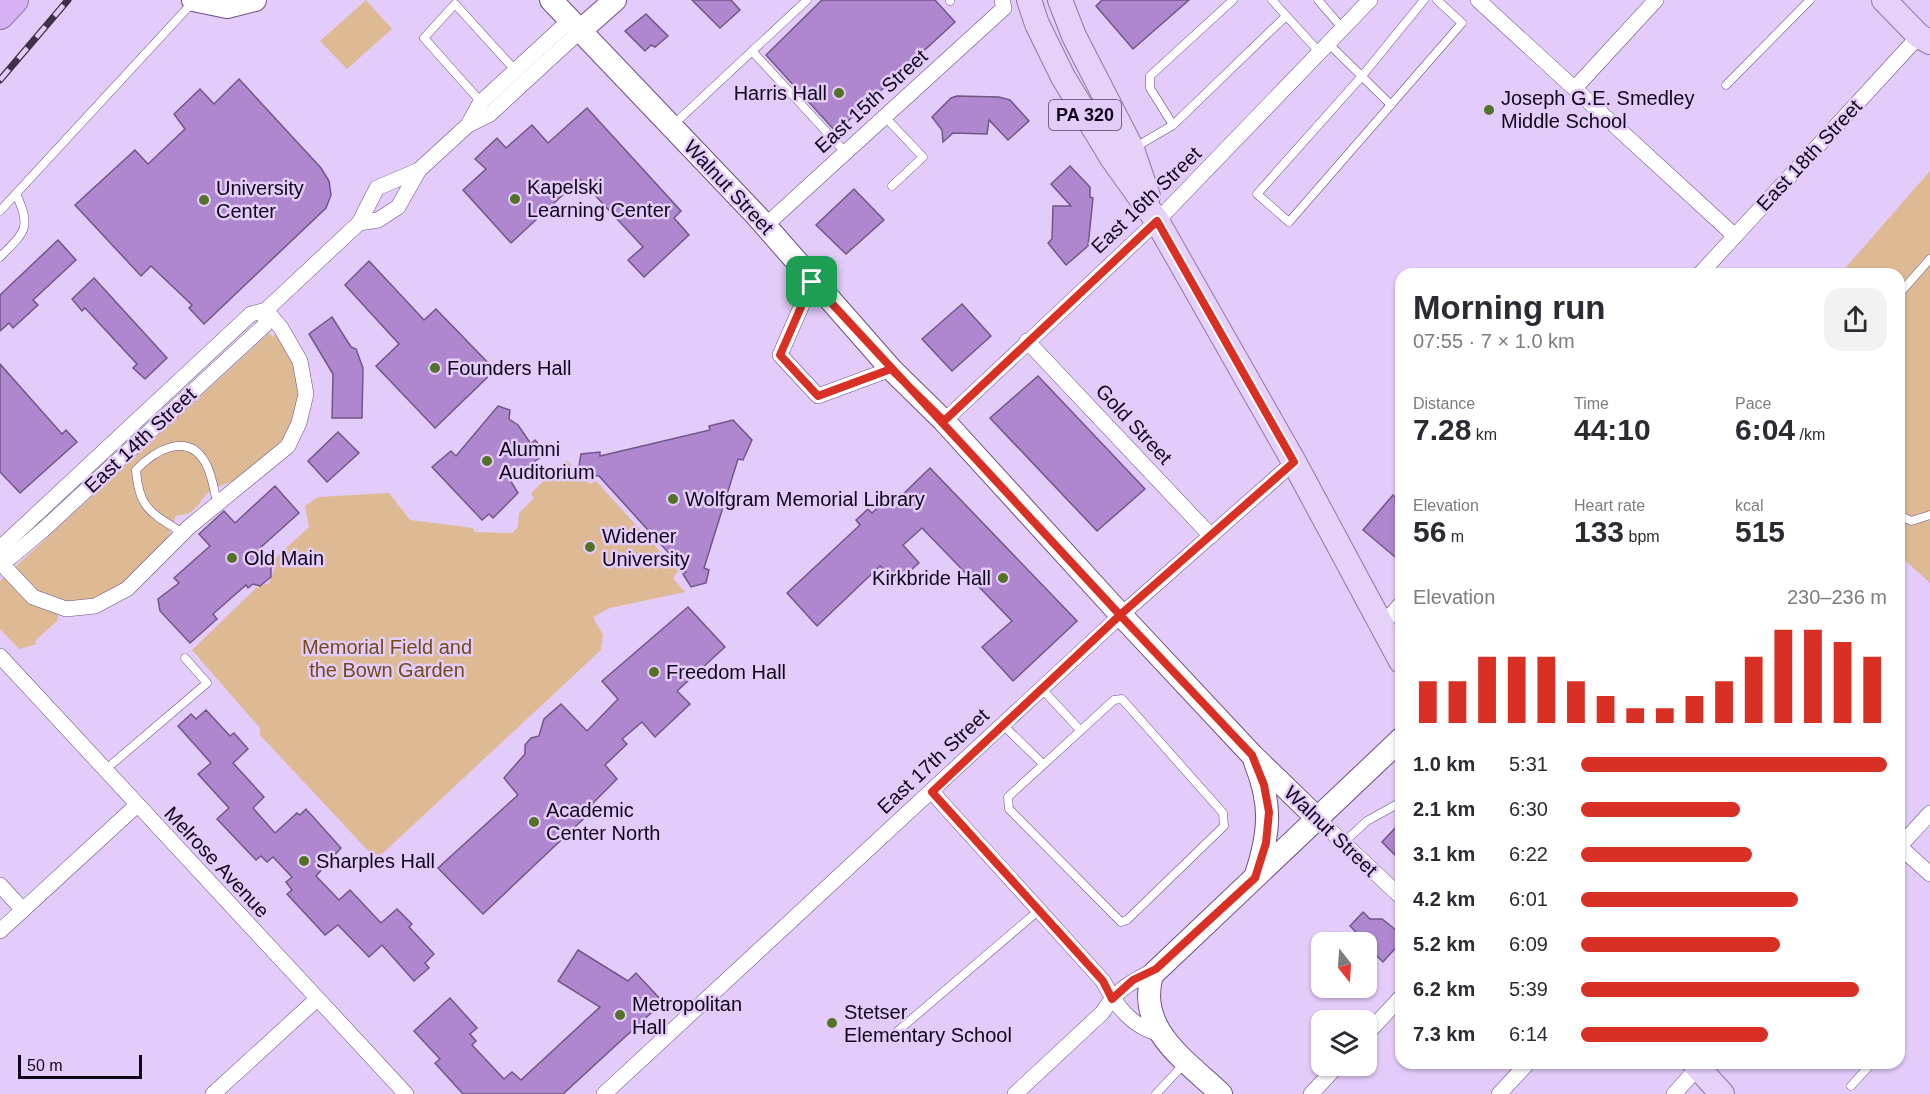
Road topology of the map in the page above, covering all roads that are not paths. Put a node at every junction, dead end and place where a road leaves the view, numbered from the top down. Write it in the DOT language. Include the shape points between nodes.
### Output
graph roads {
  1 [pos="14,0"];
  2 [pos="255,0"];
  3 [pos="551,0"];
  4 [pos="592,0"];
  5 [pos="615,0"];
  6 [pos="807,0"];
  7 [pos="1029,0"];
  8 [pos="1060,0"];
  9 [pos="1233,0"];
  10 [pos="1272,0"];
  11 [pos="1318,0"];
  12 [pos="1370,0"];
  13 [pos="1424,0"];
  14 [pos="1437,0"];
  15 [pos="1478,0"];
  16 [pos="1810,0"];
  17 [pos="1884,0"];
  18 [pos="1653,1"];
  19 [pos="199,2"];
  20 [pos="1003,4"];
  21 [pos="0,15"];
  22 [pos="1286,16"];
  23 [pos="575,26"];
  24 [pos="1343,29"];
  25 [pos="1925,39"];
  26 [pos="1324,49"];
  27 [pos="752,51"];
  28 [pos="515,70"];
  29 [pos="1362,76"];
  30 [pos="1726,85"];
  31 [pos="1575,88"];
  32 [pos="481,102"];
  33 [pos="1391,105"];
  34 [pos="885,117"];
  35 [pos="468,125"];
  36 [pos="1173,125"];
  37 [pos="672,126"];
  38 [pos="1132,149"];
  39 [pos="846,152"];
  40 [pos="419,170"];
  41 [pos="892,186"];
  42 [pos="16,194"];
  43 [pos="0,211"];
  44 [pos="1157,221"];
  45 [pos="359,223"];
  46 [pos="766,225"];
  47 [pos="1735,236"];
  48 [pos="0,257"];
  49 [pos="1930,259"];
  50 [pos="1706,268"];
  51 [pos="812,282"];
  52 [pos="1905,287"];
  53 [pos="266,309"];
  54 [pos="1027,341"];
  55 [pos="891,369"];
  56 [pos="944,421"];
  57 [pos="1294,462"];
  58 [pos="218,504"];
  59 [pos="1930,515"];
  60 [pos="1905,518"];
  61 [pos="183,533"];
  62 [pos="1211,536"];
  63 [pos="0,549"];
  64 [pos="0,561"];
  65 [pos="1395,611"];
  66 [pos="1120,615"];
  67 [pos="1381,626"];
  68 [pos="1395,650"];
  69 [pos="0,656"];
  70 [pos="185,658"];
  71 [pos="1042,688"];
  72 [pos="1003,725"];
  73 [pos="1080,730"];
  74 [pos="1395,745"];
  75 [pos="1252,755"];
  76 [pos="1043,764"];
  77 [pos="105,770"];
  78 [pos="932,792"];
  79 [pos="1395,805"];
  80 [pos="136,806"];
  81 [pos="1930,813"];
  82 [pos="1318,819"];
  83 [pos="1905,840"];
  84 [pos="1343,843"];
  85 [pos="1905,851"];
  86 [pos="1930,874"];
  87 [pos="1255,878"];
  88 [pos="0,885"];
  89 [pos="1395,891"];
  90 [pos="23,910"];
  91 [pos="1038,910"];
  92 [pos="0,932"];
  93 [pos="1156,969"];
  94 [pos="317,999"];
  95 [pos="1112,999"];
  96 [pos="1395,1004"];
  97 [pos="1377,1023"];
  98 [pos="1159,1034"];
  99 [pos="893,1035"];
  100 [pos="1187,1061"];
  101 [pos="1522,1069"];
  102 [pos="1695,1069"];
  103 [pos="1701,1069"];
  104 [pos="1866,1069"];
  105 [pos="1328,1076"];
  106 [pos="1851,1086"];
  107 [pos="213,1094"];
  108 [pos="406,1094"];
  109 [pos="604,1094"];
  110 [pos="1015,1094"];
  111 [pos="1156,1094"];
  112 [pos="1221,1094"];
  113 [pos="1311,1094"];
  114 [pos="1500,1094"];
  115 [pos="1674,1094"];
  116 [pos="1722,1094"];
  1 -- 21 [label="highway"];
  2 -- 19 [label="street" via="226,7"];
  3 -- 23 [label="street, Walnut Street"];
  4 -- 23 [label="street, East 14th Street"];
  5 -- 23 [label="street, East 14th Street"];
  6 -- 27 [label="lane"];
  7 -- 44 [label="main road, PA 320" via="1078,104"];
  8 -- 38 [label="main road, PA 320" via="1074,36"];
  9 -- 36 [label="lane" via="1150,76 1150,88"];
  10 -- 22 [label="lane"];
  11 -- 24 [label="lane"];
  12 -- 24 [label="street, East 16th Street"];
  13 -- 29 [label="lane"];
  14 -- 33 [label="lane" via="1462,23"];
  15 -- 31 [label="street"];
  16 -- 30 [label="lane"];
  17 -- 25 [label="main road"];
  18 -- 31 [label="street"];
  19 -- 42 [label="lane"];
  20 -- 34 [label="street, East 15th Street"];
  22 -- 26 [label="lane"];
  22 -- 36 [label="lane"];
  23 -- 28 [label="street, East 14th Street"];
  23 -- 35 [label="street, East 14th Street" via="490,114"];
  23 -- 37 [label="street, Walnut Street"];
  24 -- 26 [label="street, East 16th Street"];
  25 -- 47 [label="street, East 18th Street"];
  26 -- 29 [label="lane"];
  26 -- 44 [label="street, East 16th Street"];
  27 -- 37 [label="lane"];
  27 -- 39 [label="lane"];
  28 -- 32 [label="street, East 14th Street"];
  28 -- 32 [label="lane" via="455,4 424,38"];
  29 -- 33 [label="lane"];
  29 -- 33 [label="lane" via="1257,194 1290,222"];
  31 -- 47 [label="street"];
  32 -- 35 [label="street, East 14th Street"];
  34 -- 39 [label="street, East 15th Street"];
  34 -- 41 [label="lane" via="923,157"];
  35 -- 40 [label="street, East 14th Street"];
  36 -- 38 [label="lane"];
  37 -- 46 [label="street, Walnut Street"];
  38 -- 44 [label="main road, PA 320"];
  39 -- 46 [label="street, East 15th Street"];
  40 -- 45 [label="street, East 14th Street" via="377,188"];
  40 -- 45 [label="street, East 14th Street" via="398,207 378,220"];
  42 -- 43 [label="lane"];
  42 -- 48 [label="lane" via="26,219 24,233"];
  44 -- 54 [label="street, East 16th Street"];
  44 -- 57 [label="main road, PA 320"];
  45 -- 53 [label="street, East 14th Street"];
  46 -- 51 [label="street, Walnut Street"];
  47 -- 50 [label="street, East 18th Street"];
  49 -- 52 [label="lane"];
  51 -- 55 [label="street, Walnut Street"];
  51 -- 55 [label="street" via="780,355 818,396"];
  53 -- 58 [label="street" via="300,361 306,394 299,423 288,446"];
  53 -- 63 [label="street, East 14th Street" via="251,314"];
  53 -- 64 [label="street, East 14th Street" via="265,325 43,530"];
  54 -- 56 [label="street, East 16th Street"];
  54 -- 62 [label="street, Gold Street"];
  55 -- 56 [label="street, Walnut Street"];
  56 -- 66 [label="street, Walnut Street"];
  57 -- 62 [label="street, East 17th Street"];
  57 -- 67 [label="main road, PA 320"];
  58 -- 61 [label="street"];
  58 -- 61 [label="lane" via="212,479 196,452 167,447 151,454 136,470 138,491 146,509"];
  59 -- 60 [label="lane" via="1911,521"];
  61 -- 64 [label="street" via="127,589 95,606 66,609 33,597"];
  62 -- 66 [label="street, East 17th Street"];
  65 -- 67 [label="street"];
  66 -- 71 [label="street, East 17th Street"];
  66 -- 75 [label="street, Walnut Street"];
  67 -- 68 [label="main road, PA 320"];
  69 -- 77 [label="street, Melrose Avenue"];
  70 -- 77 [label="lane" via="207,683"];
  71 -- 72 [label="street, East 17th Street"];
  71 -- 73 [label="lane"];
  72 -- 76 [label="lane"];
  72 -- 78 [label="street, East 17th Street"];
  73 -- 76 [label="lane"];
  73 -- 76 [label="lane" via="1114,700 1122,699 1226,820 1127,920 1117,920 1009,809 1008,797"];
  74 -- 82 [label="street"];
  75 -- 82 [label="street, Walnut Street"];
  75 -- 87 [label="street" via="1269,812 1266,843"];
  77 -- 80 [label="street, Melrose Avenue"];
  78 -- 91 [label="street"];
  78 -- 109 [label="street, East 17th Street"];
  79 -- 84 [label="lane" via="1367,821"];
  80 -- 90 [label="street"];
  80 -- 94 [label="street, Melrose Avenue"];
  81 -- 83 [label="street"];
  82 -- 84 [label="street, Walnut Street"];
  82 -- 87 [label="street"];
  84 -- 89 [label="street, Walnut Street"];
  85 -- 86 [label="street"];
  87 -- 93 [label="street"];
  88 -- 90 [label="street"];
  90 -- 92 [label="street"];
  91 -- 95 [label="street" via="1103,981"];
  91 -- 99 [label="lane"];
  93 -- 95 [label="street" via="1133,980"];
  93 -- 98 [label="street" via="1148,998"];
  94 -- 107 [label="street"];
  94 -- 108 [label="street, Melrose Avenue"];
  95 -- 98 [label="street" via="1138,1026"];
  95 -- 110 [label="street" via="1102,1013"];
  96 -- 97 [label="street"];
  98 -- 100 [label="street"];
  100 -- 111 [label="lane"];
  100 -- 112 [label="street"];
  101 -- 114 [label="street"];
  102 -- 115 [label="street"];
  103 -- 116 [label="main road"];
  104 -- 106 [label="lane"];
  105 -- 113 [label="street"];
}
